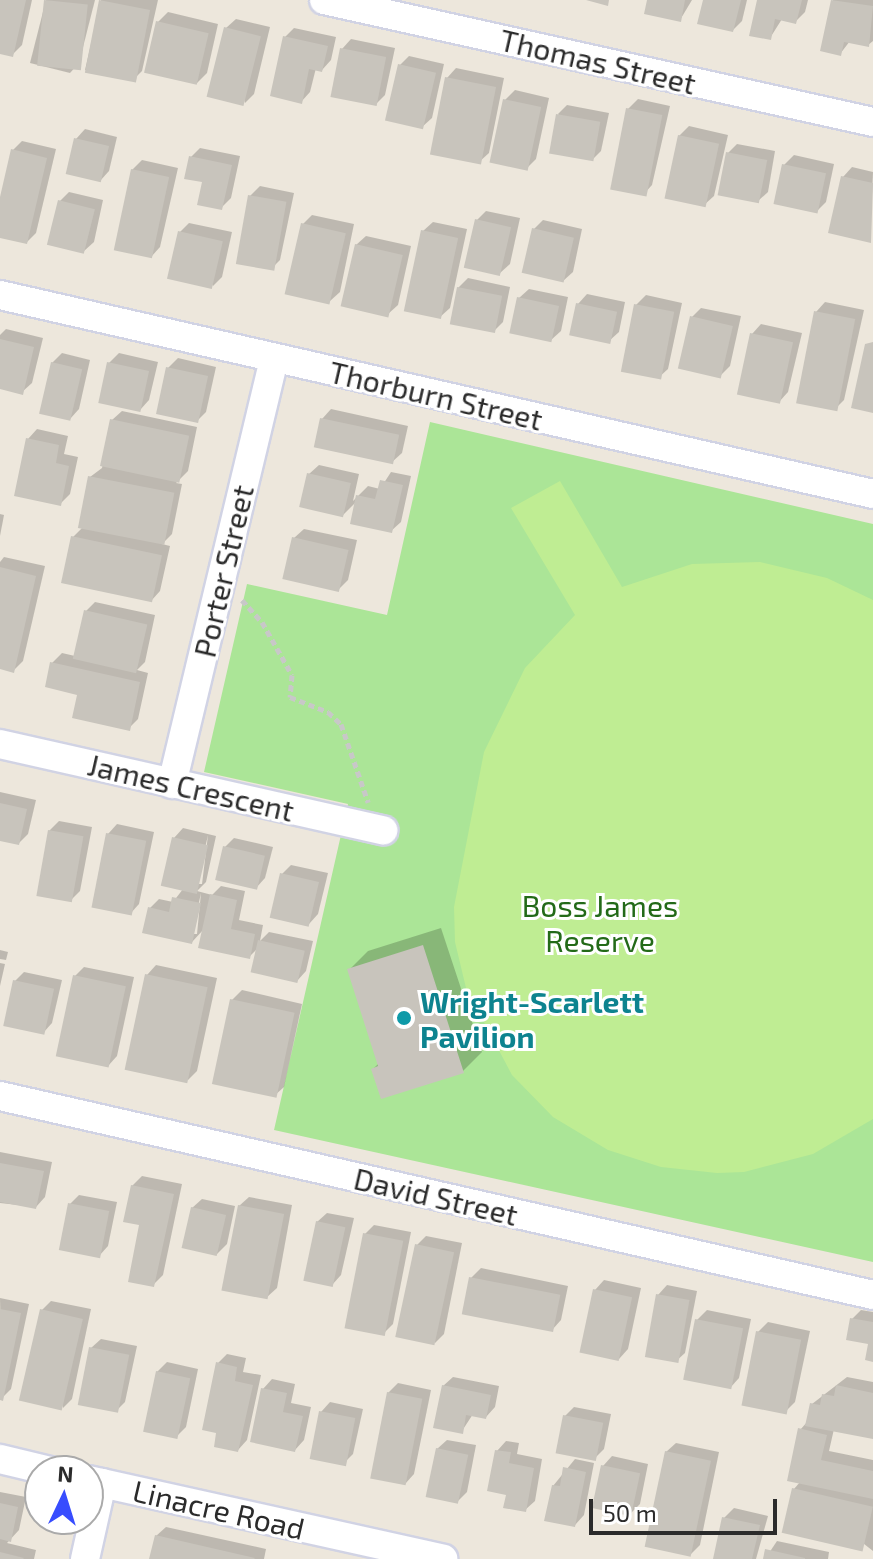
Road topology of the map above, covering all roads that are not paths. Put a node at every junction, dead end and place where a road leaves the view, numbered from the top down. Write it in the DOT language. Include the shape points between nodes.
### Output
graph roads {
  1 [pos="324,0"];
  2 [pos="873,122"];
  3 [pos="0,295"];
  4 [pos="274,358"];
  5 [pos="873,494"];
  6 [pos="0,744"];
  7 [pos="172,784"];
  8 [pos="383,830"];
  9 [pos="0,1096"];
  10 [pos="873,1295"];
  11 [pos="0,1459"];
  12 [pos="24,1465"];
  13 [pos="104,1483"];
  14 [pos="88,1535"];
  15 [pos="85,1559"];
  16 [pos="443,1559"];
  1 -- 2 [label="street, Thomas Street"];
  3 -- 4 [label="street, Thorburn Street"];
  4 -- 5 [label="street, Thorburn Street"];
  4 -- 7 [label="street, Porter Street"];
  6 -- 7 [label="street, James Crescent"];
  7 -- 8 [label="street, James Crescent"];
  9 -- 10 [label="street, David Street"];
  11 -- 12 [label="street"];
  13 -- 16 [label="street, Linacre Road"];
  14 -- 15 [label="street"];
}
